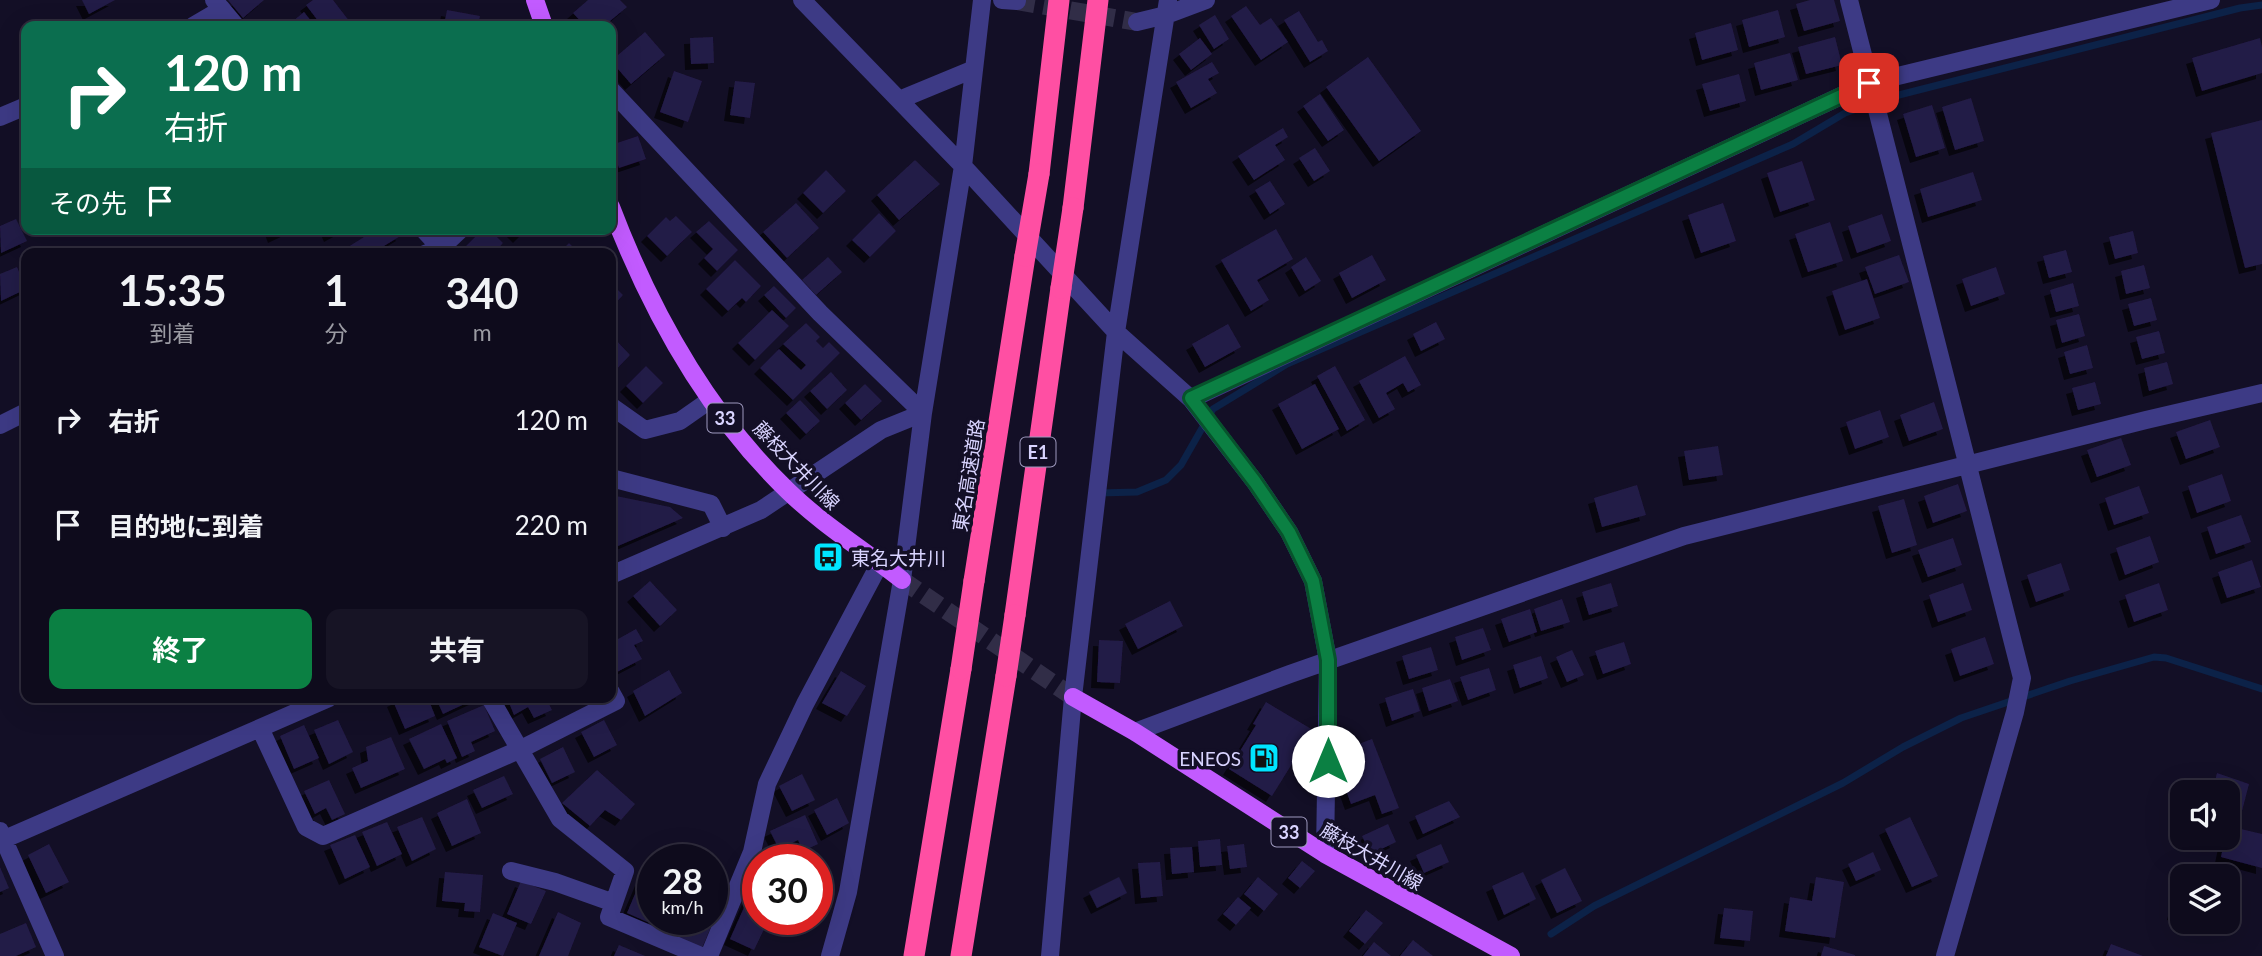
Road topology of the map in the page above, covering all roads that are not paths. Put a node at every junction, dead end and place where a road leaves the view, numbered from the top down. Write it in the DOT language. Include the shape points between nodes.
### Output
graph roads {
  1 [pos="535,0"];
  2 [pos="802,0"];
  3 [pos="982,0"];
  4 [pos="1002,0"];
  5 [pos="1059,0"];
  6 [pos="1098,0"];
  7 [pos="1206,0"];
  8 [pos="1849,0"];
  9 [pos="2211,0"];
  10 [pos="1017,1"];
  11 [pos="218,5"];
  12 [pos="1167,8"];
  13 [pos="198,21"];
  14 [pos="232,21"];
  15 [pos="542,21"];
  16 [pos="1137,22"];
  17 [pos="974,69"];
  18 [pos="1869,83"];
  19 [pos="616,95"];
  20 [pos="899,100"];
  21 [pos="21,108"];
  22 [pos="0,117"];
  23 [pos="963,166"];
  24 [pos="616,218"];
  25 [pos="455,235"];
  26 [pos="441,248"];
  27 [pos="1116,332"];
  28 [pos="2262,393"];
  29 [pos="1191,398"];
  30 [pos="710,400"];
  31 [pos="616,410"];
  32 [pos="923,412"];
  33 [pos="21,414"];
  34 [pos="0,425"];
  35 [pos="1969,465"];
  36 [pos="616,479"];
  37 [pos="788,491"];
  38 [pos="723,528"];
  39 [pos="880,563"];
  40 [pos="616,573"];
  41 [pos="902,580"];
  42 [pos="1328,660"];
  43 [pos="1073,697"];
  44 [pos="318,703"];
  45 [pos="493,703"];
  46 [pos="612,703"];
  47 [pos="260,728"];
  48 [pos="1135,732"];
  49 [pos="519,750"];
  50 [pos="1,837"];
  51 [pos="1325,855"];
  52 [pos="511,871"];
  53 [pos="614,903"];
  54 [pos="1504,954"];
  55 [pos="55,956"];
  56 [pos="701,956"];
  57 [pos="709,956"];
  58 [pos="830,956"];
  59 [pos="914,956"];
  60 [pos="961,956"];
  61 [pos="1051,956"];
  62 [pos="1945,956"];
  1 -- 15 [label="main road"];
  2 -- 20 [label="street"];
  3 -- 17 [label="street"];
  4 -- 10 [label="street"];
  5 -- 59 [label="highway, 東名高速道路 / E1, bridge" via="1039,174"];
  6 -- 60 [label="highway, E1, bridge" via="1015,615"];
  7 -- 12 [label="street"];
  8 -- 18 [label="street"];
  9 -- 18 [label="street"];
  11 -- 13 [label="street"];
  11 -- 14 [label="street"];
  12 -- 16 [label="street"];
  12 -- 27 [label="street"];
  17 -- 20 [label="street"];
  17 -- 23 [label="street"];
  18 -- 29 [label="street"];
  18 -- 35 [label="street"];
  19 -- 32 [label="street" via="820,313"];
  20 -- 23 [label="street"];
  21 -- 22 [label="street"];
  23 -- 27 [label="street"];
  23 -- 32 [label="street"];
  24 -- 30 [label="main road, 藤枝大井川線 / 33" via="667,332"];
  25 -- 26 [label="street"];
  27 -- 29 [label="street"];
  27 -- 43 [label="street"];
  28 -- 35 [label="street"];
  29 -- 42 [label="street" via="1289,532 1313,581"];
  30 -- 31 [label="street" via="680,421 645,430"];
  30 -- 37 [label="main road, 藤枝大井川線 / 33"];
  32 -- 37 [label="street" via="881,430"];
  32 -- 41 [label="street"];
  33 -- 34 [label="street"];
  35 -- 42 [label="street" via="1684,536"];
  35 -- 62 [label="street" via="2022,678"];
  36 -- 38 [label="street" via="711,504"];
  37 -- 38 [label="street"];
  37 -- 39 [label="main road, 藤枝大井川線 / 33" via="828,527"];
  38 -- 40 [label="street"];
  39 -- 41 [label="main road, 藤枝大井川線 / 33"];
  39 -- 57 [label="street" via="766,784 752,852"];
  41 -- 58 [label="street" via="848,892"];
  42 -- 48 [label="street"];
  42 -- 51 [label="street"];
  43 -- 48 [label="main road, 藤枝大井川線 / 33"];
  43 -- 61 [label="street"];
  44 -- 47 [label="street"];
  45 -- 49 [label="street"];
  46 -- 49 [label="street"];
  47 -- 49 [label="street" via="306,827 323,835"];
  47 -- 50 [label="street"];
  48 -- 51 [label="main road, 藤枝大井川線 / 33"];
  49 -- 53 [label="street" via="560,819 625,871"];
  50 -- 55 [label="street"];
  51 -- 54 [label="main road, 藤枝大井川線 / 33"];
  52 -- 53 [label="street"];
  53 -- 56 [label="street" via="609,917"];
}
